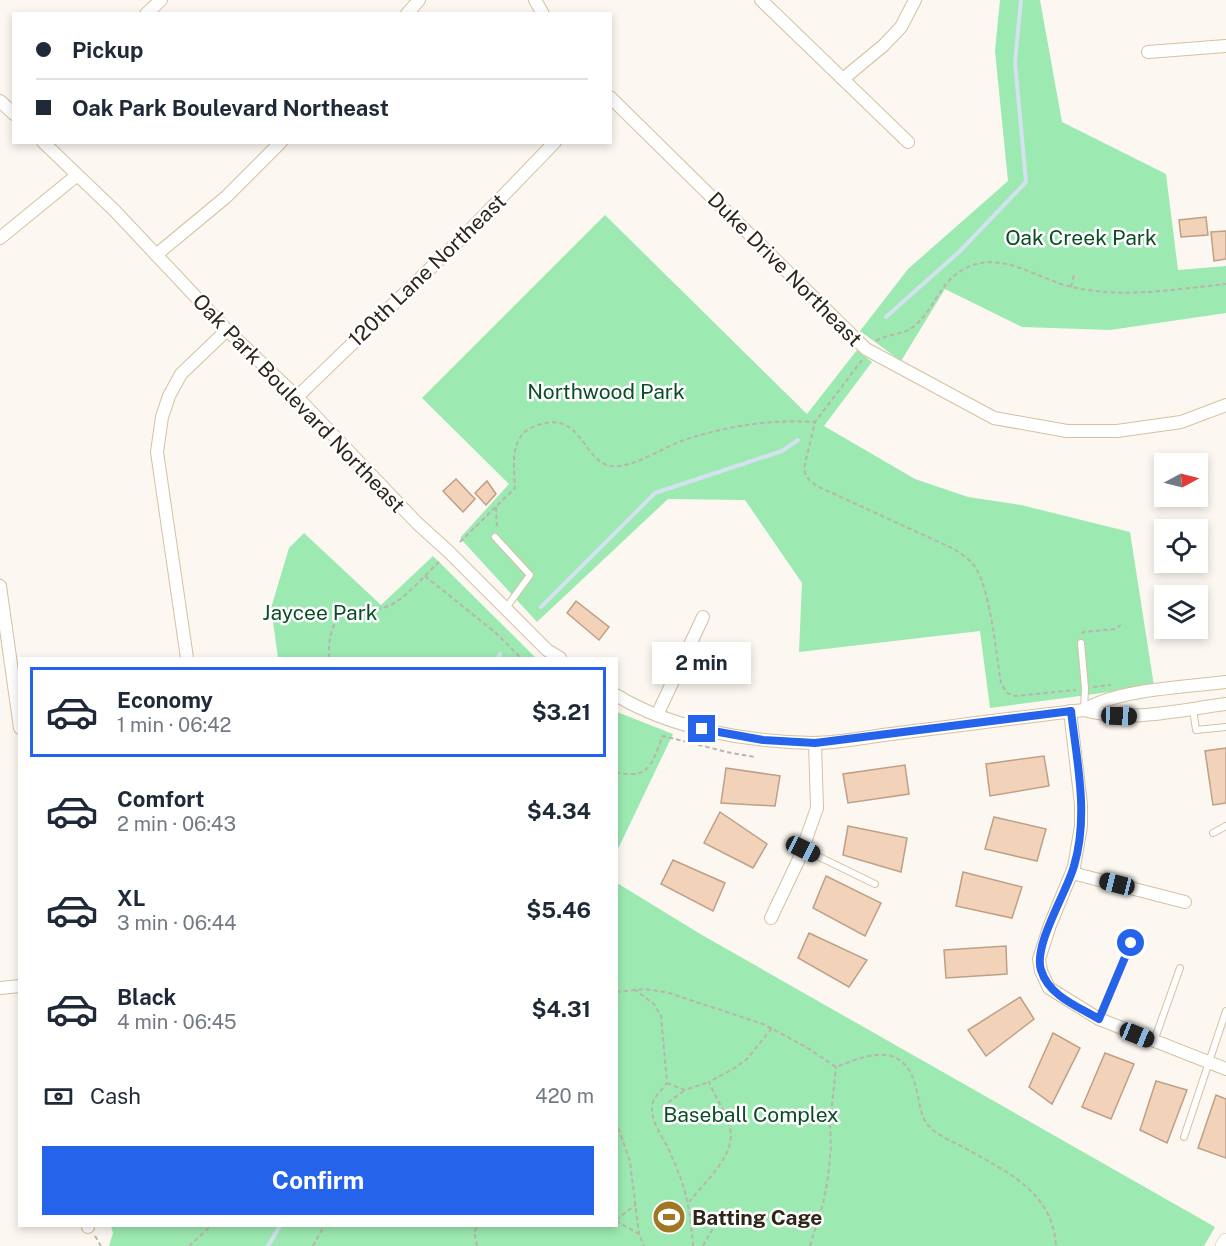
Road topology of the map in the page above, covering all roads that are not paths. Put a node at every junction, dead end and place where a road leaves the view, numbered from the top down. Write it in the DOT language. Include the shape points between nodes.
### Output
graph roads {
  1 [pos="161,0"];
  2 [pos="419,0"];
  3 [pos="761,0"];
  4 [pos="915,0"];
  5 [pos="148,12"];
  6 [pos="409,12"];
  7 [pos="1226,46"];
  8 [pos="1148,51"];
  9 [pos="843,80"];
  10 [pos="612,99"];
  11 [pos="0,101"];
  12 [pos="12,112"];
  13 [pos="908,142"];
  14 [pos="44,144"];
  15 [pos="279,144"];
  16 [pos="553,144"];
  17 [pos="76,176"];
  18 [pos="0,238"];
  19 [pos="156,255"];
  20 [pos="227,330"];
  21 [pos="297,397"];
  22 [pos="1226,405"];
  23 [pos="495,537"];
  24 [pos="0,586"];
  25 [pos="506,608"];
  26 [pos="703,617"];
  27 [pos="1081,643"];
  28 [pos="187,657"];
  29 [pos="558,657"];
  30 [pos="1226,682"];
  31 [pos="618,696"];
  32 [pos="1226,704"];
  33 [pos="1193,709"];
  34 [pos="1084,710"];
  35 [pos="1071,711"];
  36 [pos="18,714"];
  37 [pos="657,715"];
  38 [pos="1226,727"];
  39 [pos="815,743"];
  40 [pos="1226,826"];
  41 [pos="1213,833"];
  42 [pos="803,849"];
  43 [pos="1072,873"];
  44 [pos="875,884"];
  45 [pos="1185,902"];
  46 [pos="771,918"];
  47 [pos="1131,943"];
  48 [pos="1180,968"];
  49 [pos="18,986"];
  50 [pos="0,988"];
  51 [pos="1226,1011"];
  52 [pos="1099,1019"];
  53 [pos="1154,1041"];
  54 [pos="1209,1063"];
  55 [pos="1226,1069"];
  56 [pos="1184,1137"];
  57 [pos="1226,1241"];
  58 [pos="1223,1246"];
  1 -- 5 [label="street"];
  2 -- 6 [label="street"];
  3 -- 9 [label="street"];
  4 -- 9 [label="street" via="901,27"];
  7 -- 8 [label="street"];
  9 -- 13 [label="street"];
  10 -- 22 [label="street, Duke Drive Northeast" via="869,351 994,418 1067,431 1117,431 1181,422"];
  11 -- 12 [label="street"];
  14 -- 17 [label="street, Oak Park Boulevard Northeast"];
  15 -- 19 [label="street" via="226,197"];
  16 -- 21 [label="street, 120th Lane Northeast"];
  17 -- 18 [label="street"];
  17 -- 19 [label="street, Oak Park Boulevard Northeast"];
  19 -- 20 [label="street, Oak Park Boulevard Northeast"];
  20 -- 21 [label="street, Oak Park Boulevard Northeast"];
  20 -- 28 [label="street" via="181,374 162,417 158,452"];
  21 -- 25 [label="street, Oak Park Boulevard Northeast" via="417,523"];
  23 -- 25 [label="lane" via="530,575"];
  24 -- 36 [label="street"];
  25 -- 29 [label="street, Oak Park Boulevard Northeast"];
  26 -- 37 [label="street"];
  27 -- 34 [label="lane"];
  30 -- 34 [label="street" via="1133,694 1095,703"];
  31 -- 37 [label="street"];
  32 -- 33 [label="street"];
  33 -- 34 [label="street" via="1136,716"];
  33 -- 38 [label="lane" via="1196,730"];
  34 -- 35 [label="street"];
  35 -- 39 [label="street"];
  35 -- 43 [label="street" via="1082,804"];
  37 -- 39 [label="street" via="702,729 763,740"];
  39 -- 42 [label="street" via="817,808"];
  40 -- 41 [label="lane"];
  42 -- 44 [label="lane"];
  42 -- 46 [label="street"];
  43 -- 45 [label="street"];
  43 -- 52 [label="street" via="1039,959 1041,971 1049,988"];
  47 -- 52 [label="lane"];
  48 -- 53 [label="lane"];
  49 -- 50 [label="street"];
  51 -- 54 [label="lane"];
  52 -- 53 [label="street"];
  53 -- 54 [label="street"];
  54 -- 55 [label="street"];
  54 -- 56 [label="lane"];
  57 -- 58 [label="street"];
}
